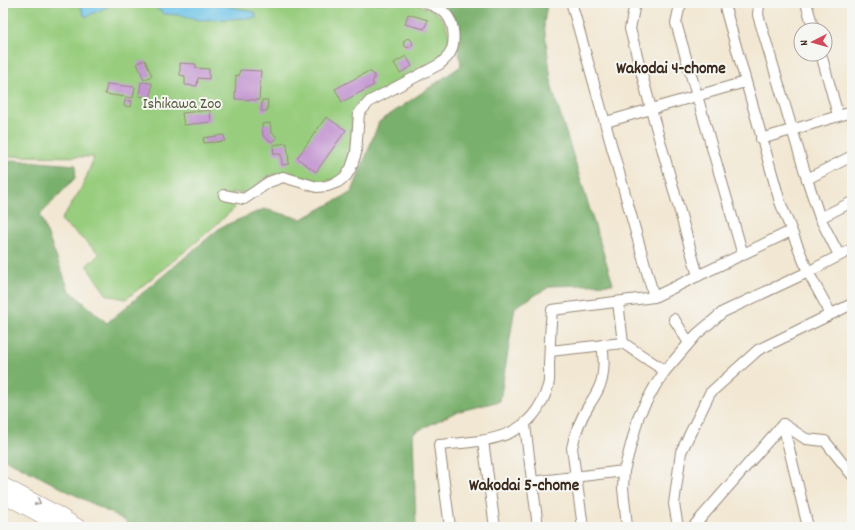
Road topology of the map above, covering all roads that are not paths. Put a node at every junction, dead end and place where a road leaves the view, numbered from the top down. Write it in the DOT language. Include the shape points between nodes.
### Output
graph roads {
  1 [pos="427,3"];
  2 [pos="573,3"];
  3 [pos="634,3"];
  4 [pos="682,3"];
  5 [pos="727,3"];
  6 [pos="760,3"];
  7 [pos="806,3"];
  8 [pos="812,22"];
  9 [pos="823,62"];
  10 [pos="745,82"];
  11 [pos="697,96"];
  12 [pos="651,110"];
  13 [pos="852,112"];
  14 [pos="838,115"];
  15 [pos="606,122"];
  16 [pos="792,130"];
  17 [pos="761,139"];
  18 [pos="852,156"];
  19 [pos="807,179"];
  20 [pos="224,196"];
  21 [pos="852,202"];
  22 [pos="820,218"];
  23 [pos="791,231"];
  24 [pos="852,249"];
  25 [pos="743,255"];
  26 [pos="839,255"];
  27 [pos="808,272"];
  28 [pos="698,276"];
  29 [pos="654,297"];
  30 [pos="618,302"];
  31 [pos="852,304"];
  32 [pos="831,314"];
  33 [pos="674,318"];
  34 [pos="623,342"];
  35 [pos="689,343"];
  36 [pos="602,345"];
  37 [pos="550,351"];
  38 [pos="664,371"];
  39 [pos="783,424"];
  40 [pos="525,425"];
  41 [pos="483,441"];
  42 [pos="624,471"];
  43 [pos="852,475"];
  44 [pos="576,476"];
  45 [pos="532,482"];
  46 [pos="3,484"];
  47 [pos="3,496"];
  48 [pos="61,527"];
  49 [pos="80,527"];
  50 [pos="450,527"];
  51 [pos="495,527"];
  52 [pos="538,527"];
  53 [pos="583,527"];
  54 [pos="627,527"];
  55 [pos="678,527"];
  56 [pos="693,527"];
  57 [pos="808,527"];
  1 -- 20 [label="street" via="445,13 450,19 454,37 453,48 440,64 370,101 359,113 356,153 346,176 327,186 316,186 283,177 268,182 244,199"];
  2 -- 15 [label="street"];
  3 -- 12 [label="street" via="630,29"];
  4 -- 11 [label="street" via="676,23"];
  5 -- 10 [label="street" via="726,11"];
  6 -- 16 [label="street" via="758,15"];
  7 -- 8 [label="street"];
  9 -- 14 [label="street"];
  10 -- 11 [label="street"];
  10 -- 17 [label="street"];
  11 -- 12 [label="street"];
  11 -- 25 [label="street"];
  12 -- 15 [label="street"];
  12 -- 28 [label="street"];
  13 -- 14 [label="street"];
  14 -- 16 [label="street"];
  15 -- 29 [label="street"];
  16 -- 17 [label="street"];
  16 -- 19 [label="street"];
  17 -- 23 [label="street"];
  18 -- 19 [label="street"];
  19 -- 22 [label="street"];
  21 -- 22 [label="street"];
  22 -- 26 [label="street"];
  23 -- 25 [label="street"];
  23 -- 27 [label="street"];
  24 -- 26 [label="street"];
  25 -- 28 [label="street"];
  26 -- 27 [label="street"];
  27 -- 32 [label="street"];
  27 -- 35 [label="street" via="723,312"];
  28 -- 29 [label="street"];
  29 -- 30 [label="street"];
  30 -- 34 [label="street"];
  30 -- 37 [label="street" via="552,310"];
  31 -- 32 [label="street"];
  32 -- 55 [label="street" via="758,350 710,393 681,452 674,504"];
  33 -- 35 [label="street"];
  34 -- 36 [label="street"];
  34 -- 38 [label="street"];
  35 -- 38 [label="street"];
  36 -- 37 [label="street"];
  36 -- 44 [label="street" via="602,380 574,437 572,448"];
  37 -- 40 [label="street" via="548,386 541,403"];
  38 -- 42 [label="street" via="639,415"];
  39 -- 43 [label="street" via="806,439 825,441"];
  39 -- 56 [label="street"];
  39 -- 57 [label="street"];
  40 -- 41 [label="street" via="507,434"];
  40 -- 45 [label="street"];
  41 -- 50 [label="street" via="439,445"];
  41 -- 51 [label="street"];
  42 -- 44 [label="street"];
  42 -- 54 [label="street"];
  44 -- 45 [label="street"];
  44 -- 53 [label="street"];
  45 -- 52 [label="street"];
  46 -- 49 [label="main road, one-way"];
  47 -- 48 [label="main road"];
}
